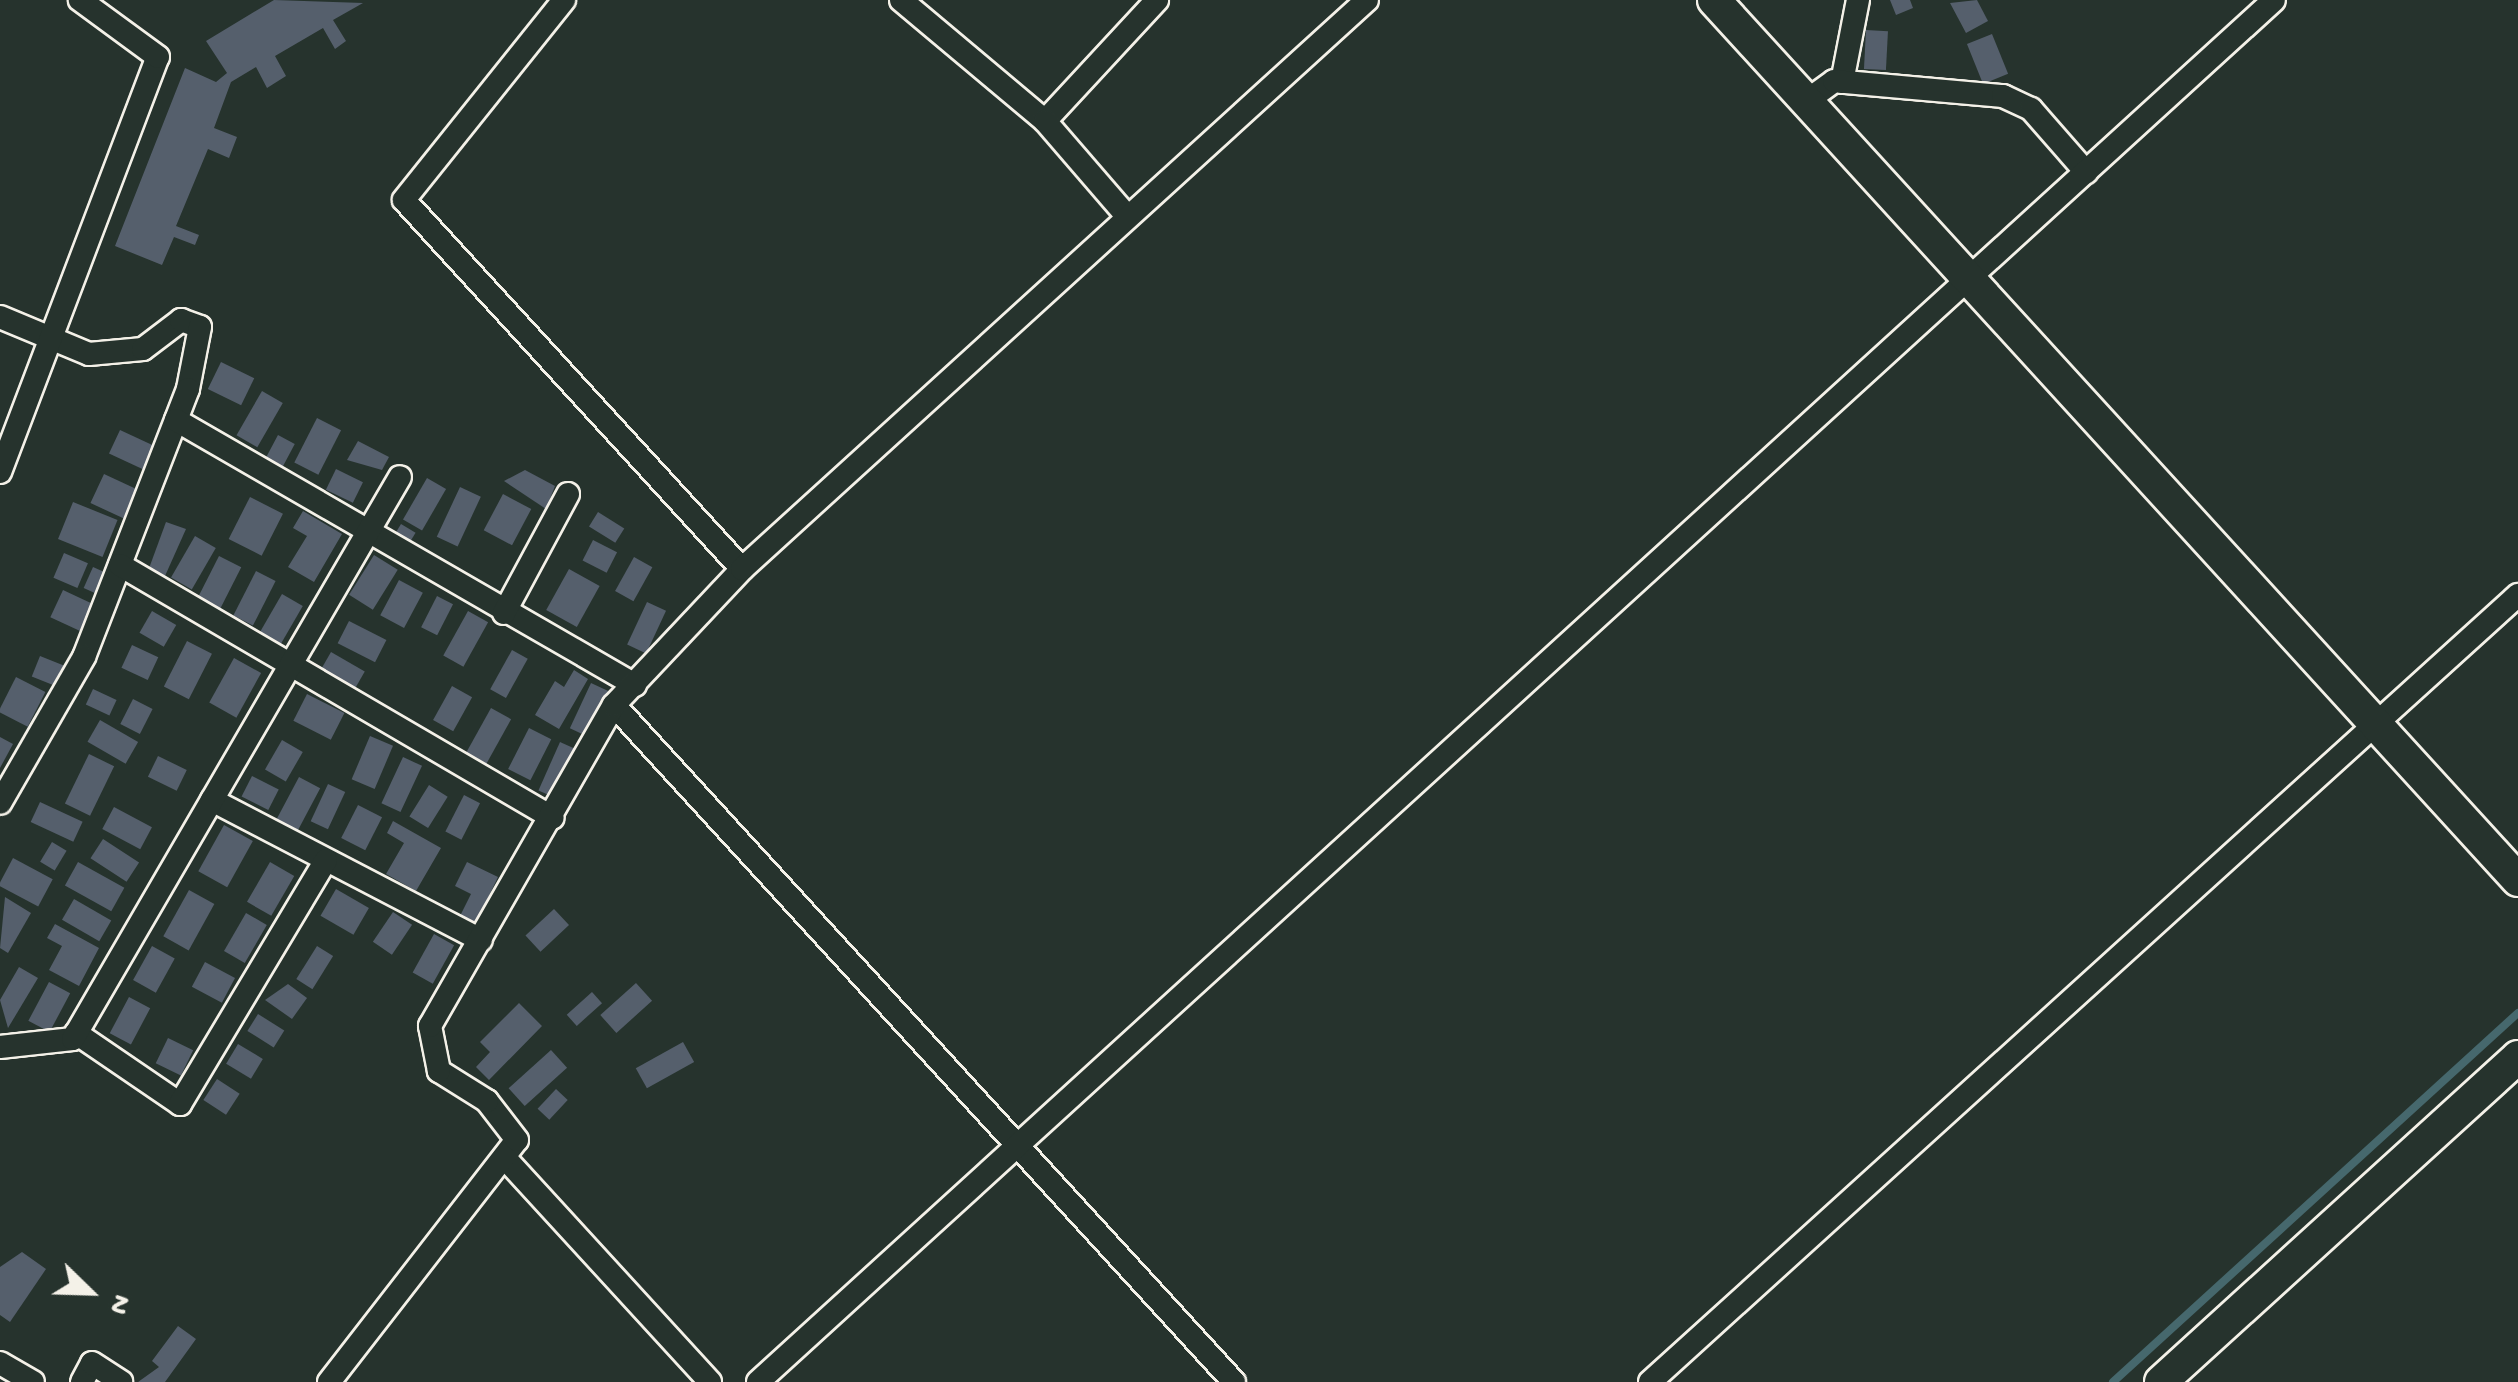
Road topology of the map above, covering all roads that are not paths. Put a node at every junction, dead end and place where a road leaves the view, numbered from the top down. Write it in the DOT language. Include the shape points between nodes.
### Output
graph roads {
  1 [pos="80,0"];
  2 [pos="564,0"];
  3 [pos="901,0"];
  4 [pos="1156,0"];
  5 [pos="1367,0"];
  6 [pos="1714,0"];
  7 [pos="1858,0"];
  8 [pos="2274,0"];
  9 [pos="1842,82"];
  10 [pos="1808,100"];
  11 [pos="1045,120"];
  12 [pos="2086,172"];
  13 [pos="1127,216"];
  14 [pos="1969,278"];
  15 [pos="0,317"];
  16 [pos="47,338"];
  17 [pos="176,420"];
  18 [pos="0,472"];
  19 [pos="400,477"];
  20 [pos="568,494"];
  21 [pos="365,534"];
  22 [pos="120,565"];
  23 [pos="742,569"];
  24 [pos="2518,595"];
  25 [pos="504,613"];
  26 [pos="289,668"];
  27 [pos="635,685"];
  28 [pos="614,705"];
  29 [pos="2376,723"];
  30 [pos="212,800"];
  31 [pos="0,803"];
  32 [pos="553,818"];
  33 [pos="326,860"];
  34 [pos="2518,880"];
  35 [pos="480,940"];
  36 [pos="76,1033"];
  37 [pos="0,1047"];
  38 [pos="2518,1057"];
  39 [pos="1014,1139"];
  40 [pos="504,1157"];
  41 [pos="0,1363"];
  42 [pos="34,1382"];
  43 [pos="82,1382"];
  44 [pos="121,1382"];
  45 [pos="330,1382"];
  46 [pos="710,1382"];
  47 [pos="758,1382"];
  48 [pos="1234,1382"];
  49 [pos="1650,1382"];
  50 [pos="2161,1382"];
  1 -- 16 [label="street" via="158,57"];
  2 -- 23 [label="street" via="404,200"];
  3 -- 11 [label="street"];
  4 -- 11 [label="street"];
  5 -- 13 [label="street"];
  6 -- 10 [label="street"];
  7 -- 9 [label="street"];
  8 -- 12 [label="street"];
  9 -- 10 [label="street"];
  9 -- 12 [label="street" via="2003,96 2031,109"];
  10 -- 14 [label="street"];
  11 -- 13 [label="street"];
  12 -- 14 [label="street"];
  13 -- 23 [label="street"];
  14 -- 29 [label="street"];
  14 -- 39 [label="street"];
  15 -- 16 [label="street"];
  16 -- 17 [label="street" via="115,355 143,349 181,320 200,327"];
  16 -- 18 [label="street"];
  17 -- 21 [label="street"];
  17 -- 22 [label="street"];
  19 -- 21 [label="street"];
  20 -- 25 [label="street"];
  21 -- 25 [label="street"];
  21 -- 26 [label="street"];
  22 -- 26 [label="street"];
  22 -- 31 [label="street" via="84,657"];
  23 -- 27 [label="street"];
  24 -- 29 [label="street"];
  25 -- 27 [label="street"];
  26 -- 30 [label="street"];
  26 -- 32 [label="street"];
  27 -- 28 [label="street"];
  28 -- 32 [label="street"];
  28 -- 39 [label="street"];
  29 -- 34 [label="street"];
  29 -- 49 [label="street"];
  30 -- 33 [label="street"];
  30 -- 36 [label="street"];
  32 -- 35 [label="street"];
  33 -- 35 [label="street"];
  33 -- 36 [label="street" via="180,1104"];
  35 -- 40 [label="street" via="430,1026 439,1071 487,1102 517,1140"];
  36 -- 37 [label="street"];
  38 -- 50 [label="street"];
  39 -- 47 [label="street"];
  39 -- 48 [label="street"];
  40 -- 45 [label="street"];
  40 -- 46 [label="street"];
  41 -- 42 [label="street"];
  43 -- 44 [label="street" via="92,1363"];
}
